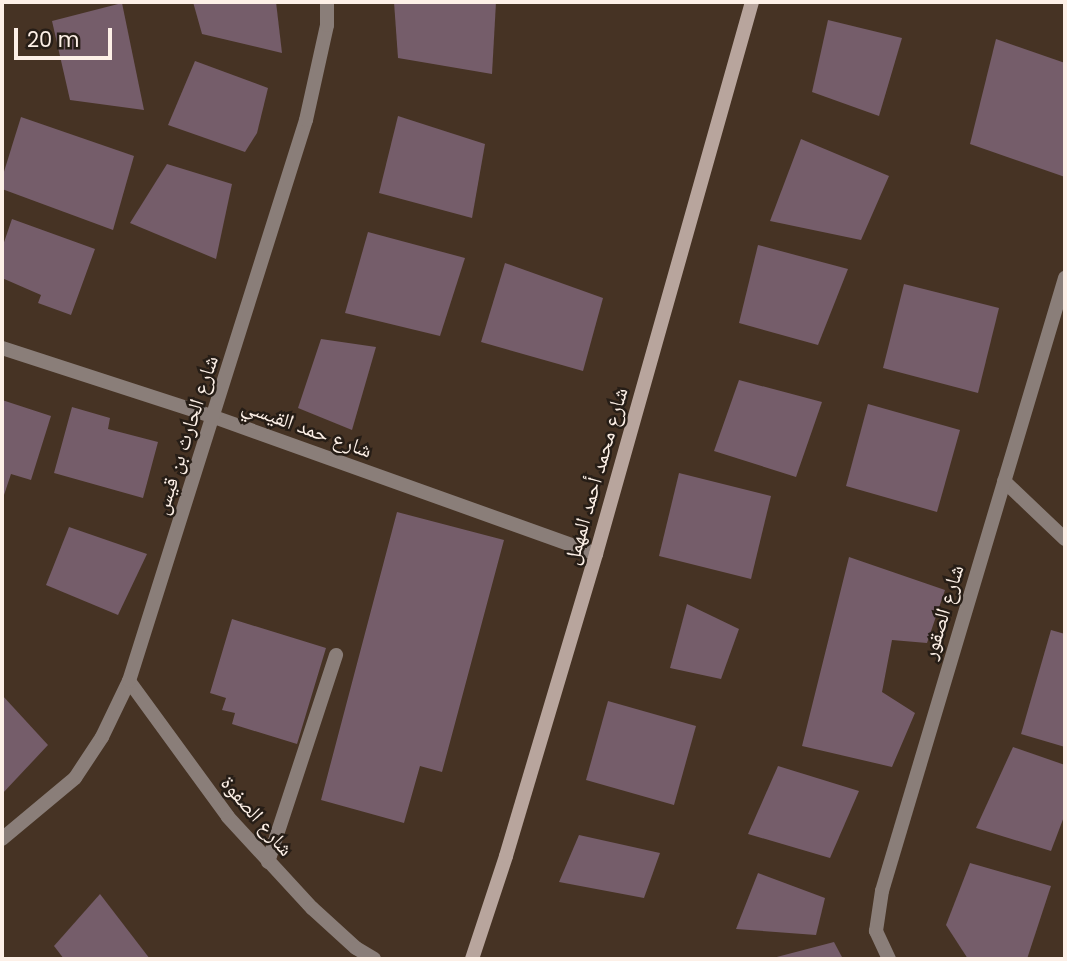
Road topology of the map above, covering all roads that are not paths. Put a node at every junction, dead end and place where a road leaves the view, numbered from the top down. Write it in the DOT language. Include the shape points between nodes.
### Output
graph roads {
  1 [pos="327,2"];
  2 [pos="752,2"];
  3 [pos="1065,278"];
  4 [pos="2,348"];
  5 [pos="215,417"];
  6 [pos="1004,481"];
  7 [pos="1065,539"];
  8 [pos="596,554"];
  9 [pos="335,655"];
  10 [pos="129,681"];
  11 [pos="2,839"];
  12 [pos="268,862"];
  13 [pos="374,959"];
  14 [pos="472,959"];
  15 [pos="889,959"];
  1 -- 5 [label="street, شارع الحارث بن قيس" via="327,25 306,120"];
  2 -- 8 [label="main road, شارع محمد أحمد المهمل"];
  3 -- 6 [label="street, شارع الصقور"];
  4 -- 5 [label="street, شارع حمد القيسي"];
  5 -- 8 [label="street, شارع حمد القيسي"];
  5 -- 10 [label="street, شارع الحارث بن قيس"];
  6 -- 7 [label="street"];
  6 -- 15 [label="street, شارع الصقور" via="882,891 877,931"];
  8 -- 14 [label="main road, شارع محمد أحمد المهمل"];
  9 -- 12 [label="street"];
  10 -- 11 [label="street, شارع الحارث بن قيس" via="102,737 75,778"];
  10 -- 12 [label="street, شارع الصفوة" via="198,779"];
  12 -- 13 [label="street, شارع الصفوة" via="356,948"];
}
